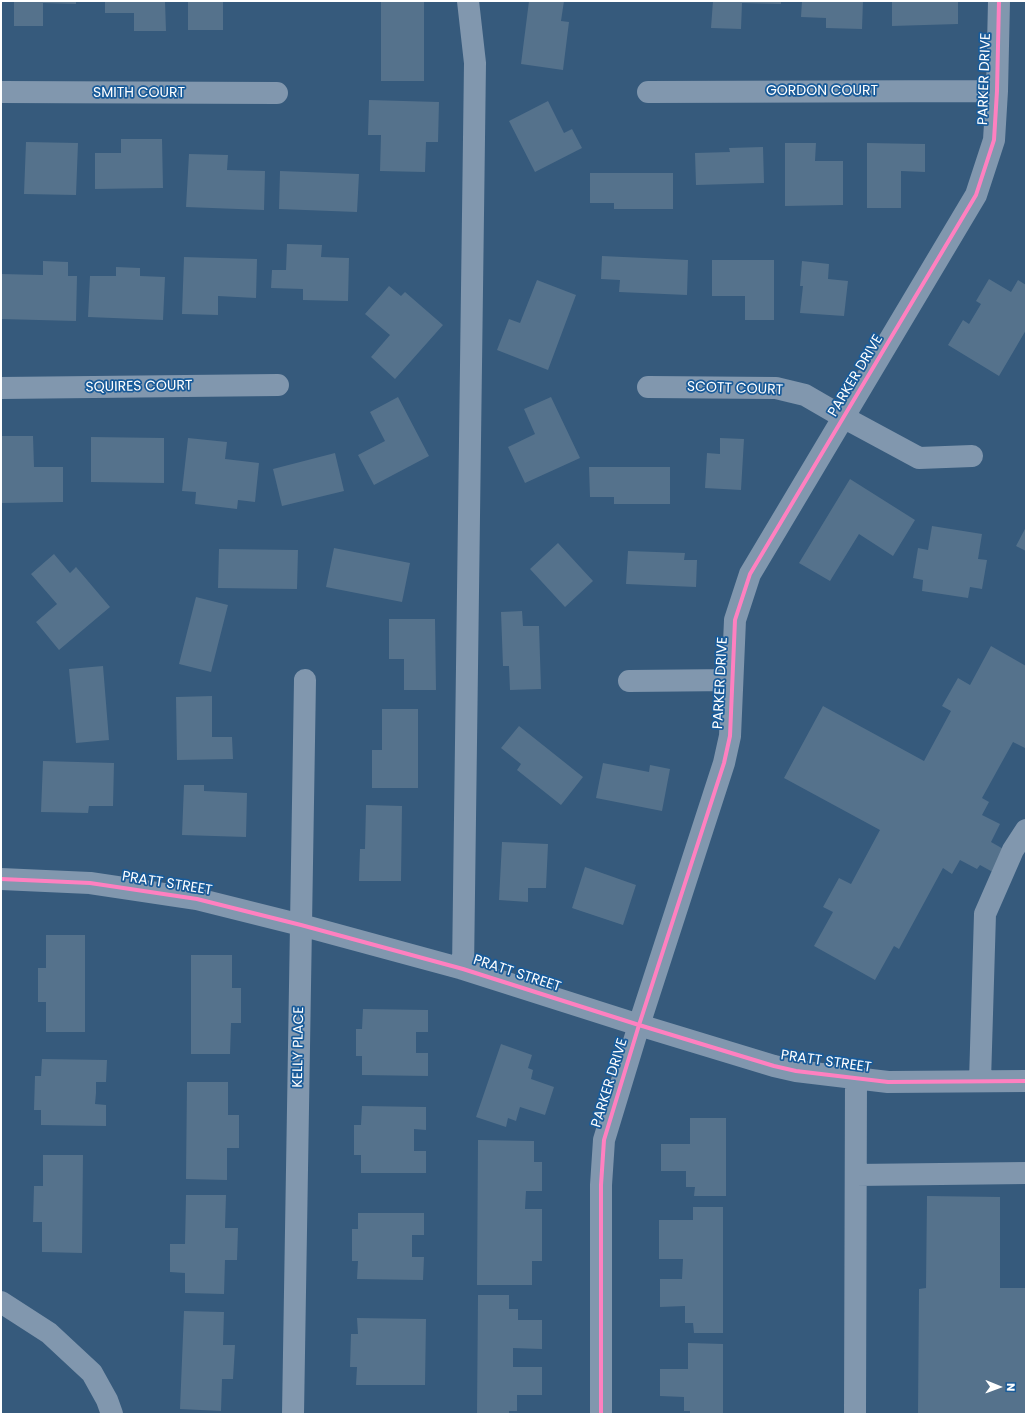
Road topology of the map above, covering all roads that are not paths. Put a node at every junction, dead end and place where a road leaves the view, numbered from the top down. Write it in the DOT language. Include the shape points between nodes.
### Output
graph roads {
  1 [pos="468,1"];
  2 [pos="999,1"];
  3 [pos="997,91"];
  4 [pos="1,92"];
  5 [pos="648,92"];
  6 [pos="277,93"];
  7 [pos="278,385"];
  8 [pos="648,387"];
  9 [pos="1,388"];
  10 [pos="844,417"];
  11 [pos="972,456"];
  12 [pos="305,680"];
  13 [pos="732,680"];
  14 [pos="629,681"];
  15 [pos="1026,830"];
  16 [pos="1,879"];
  17 [pos="301,925"];
  18 [pos="463,969"];
  19 [pos="639,1025"];
  20 [pos="856,1078"];
  21 [pos="1026,1081"];
  22 [pos="980,1082"];
  23 [pos="1026,1173"];
  24 [pos="856,1175"];
  25 [pos="1,1302"];
  26 [pos="112,1414"];
  27 [pos="293,1414"];
  28 [pos="601,1414"];
  29 [pos="855,1414"];
  1 -- 18 [label="street" via="474,63"];
  2 -- 3 [label="street, PARKER DRIVE"];
  3 -- 5 [label="street, GORDON COURT"];
  3 -- 10 [label="street, PARKER DRIVE" via="994,140 976,195"];
  4 -- 6 [label="street, SMITH COURT"];
  7 -- 9 [label="street, SQUIRES COURT"];
  8 -- 10 [label="street, SCOTT COURT" via="776,388 805,395"];
  10 -- 11 [label="street, SCOTT COURT" via="919,458"];
  10 -- 13 [label="street, PARKER DRIVE" via="750,574 735,620"];
  12 -- 17 [label="street, KELLY PLACE"];
  13 -- 14 [label="street"];
  13 -- 19 [label="street, PARKER DRIVE" via="730,736 724,763"];
  15 -- 22 [label="street" via="1013,850 985,914"];
  16 -- 17 [label="street, PRATT STREET" via="90,883 197,898"];
  17 -- 18 [label="street, PRATT STREET"];
  17 -- 27 [label="street, KELLY PLACE"];
  18 -- 19 [label="street, PRATT STREET"];
  19 -- 20 [label="street, PRATT STREET" via="774,1066"];
  19 -- 28 [label="street, PARKER DRIVE" via="604,1140 601,1185"];
  20 -- 22 [label="street, PRATT STREET" via="888,1082"];
  20 -- 24 [label="street"];
  21 -- 22 [label="street, PRATT STREET"];
  23 -- 24 [label="street"];
  24 -- 29 [label="street"];
  25 -- 26 [label="street" via="49,1332 92,1373"];
}
